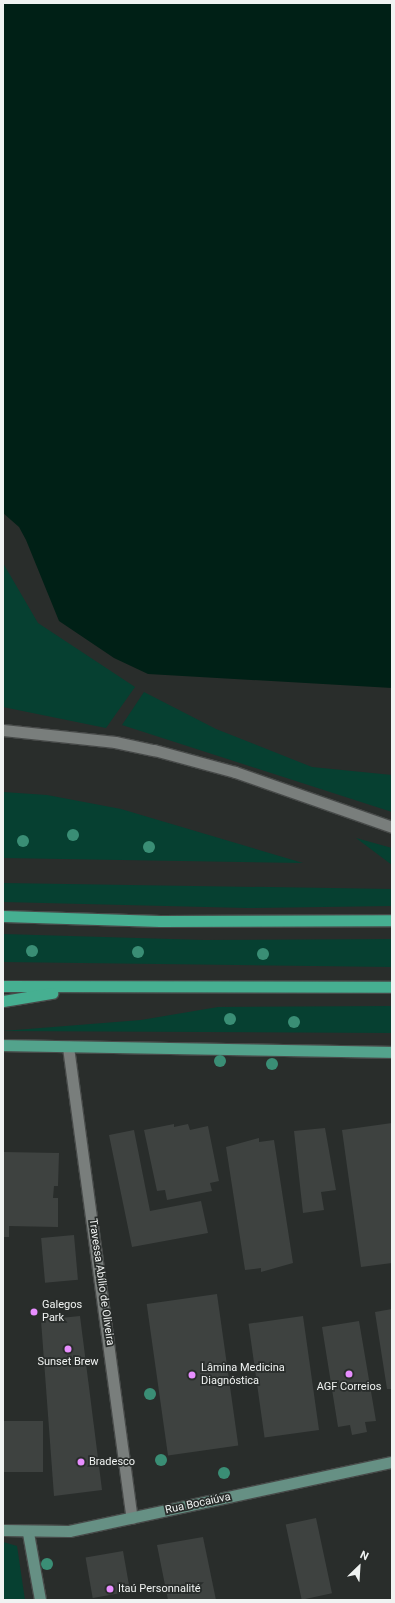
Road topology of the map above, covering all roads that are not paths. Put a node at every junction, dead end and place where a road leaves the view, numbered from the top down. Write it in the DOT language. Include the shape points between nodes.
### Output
graph roads {
  1 [pos="3,730"];
  2 [pos="392,827"];
  3 [pos="3,916"];
  4 [pos="392,920"];
  5 [pos="3,986"];
  6 [pos="392,987"];
  7 [pos="76,988"];
  8 [pos="3,1000"];
  9 [pos="3,1045"];
  10 [pos="68,1047"];
  11 [pos="392,1052"];
  12 [pos="392,1462"];
  13 [pos="132,1518"];
  14 [pos="3,1530"];
  15 [pos="28,1533"];
  16 [pos="40,1600"];
  1 -- 2 [label="street" via="115,742 154,750 235,772"];
  3 -- 4 [label="highway" via="160,921"];
  5 -- 7 [label="highway"];
  6 -- 7 [label="highway"];
  7 -- 8 [label="highway"];
  9 -- 10 [label="main road"];
  10 -- 11 [label="main road"];
  10 -- 13 [label="street, Travessa Abílio de Oliveira"];
  12 -- 13 [label="main road, Rua Bocaiúva"];
  13 -- 15 [label="main road, Rua Bocaiúva" via="69,1531"];
  14 -- 15 [label="main road, Rua Bocaiúva"];
  15 -- 16 [label="main road"];
}
